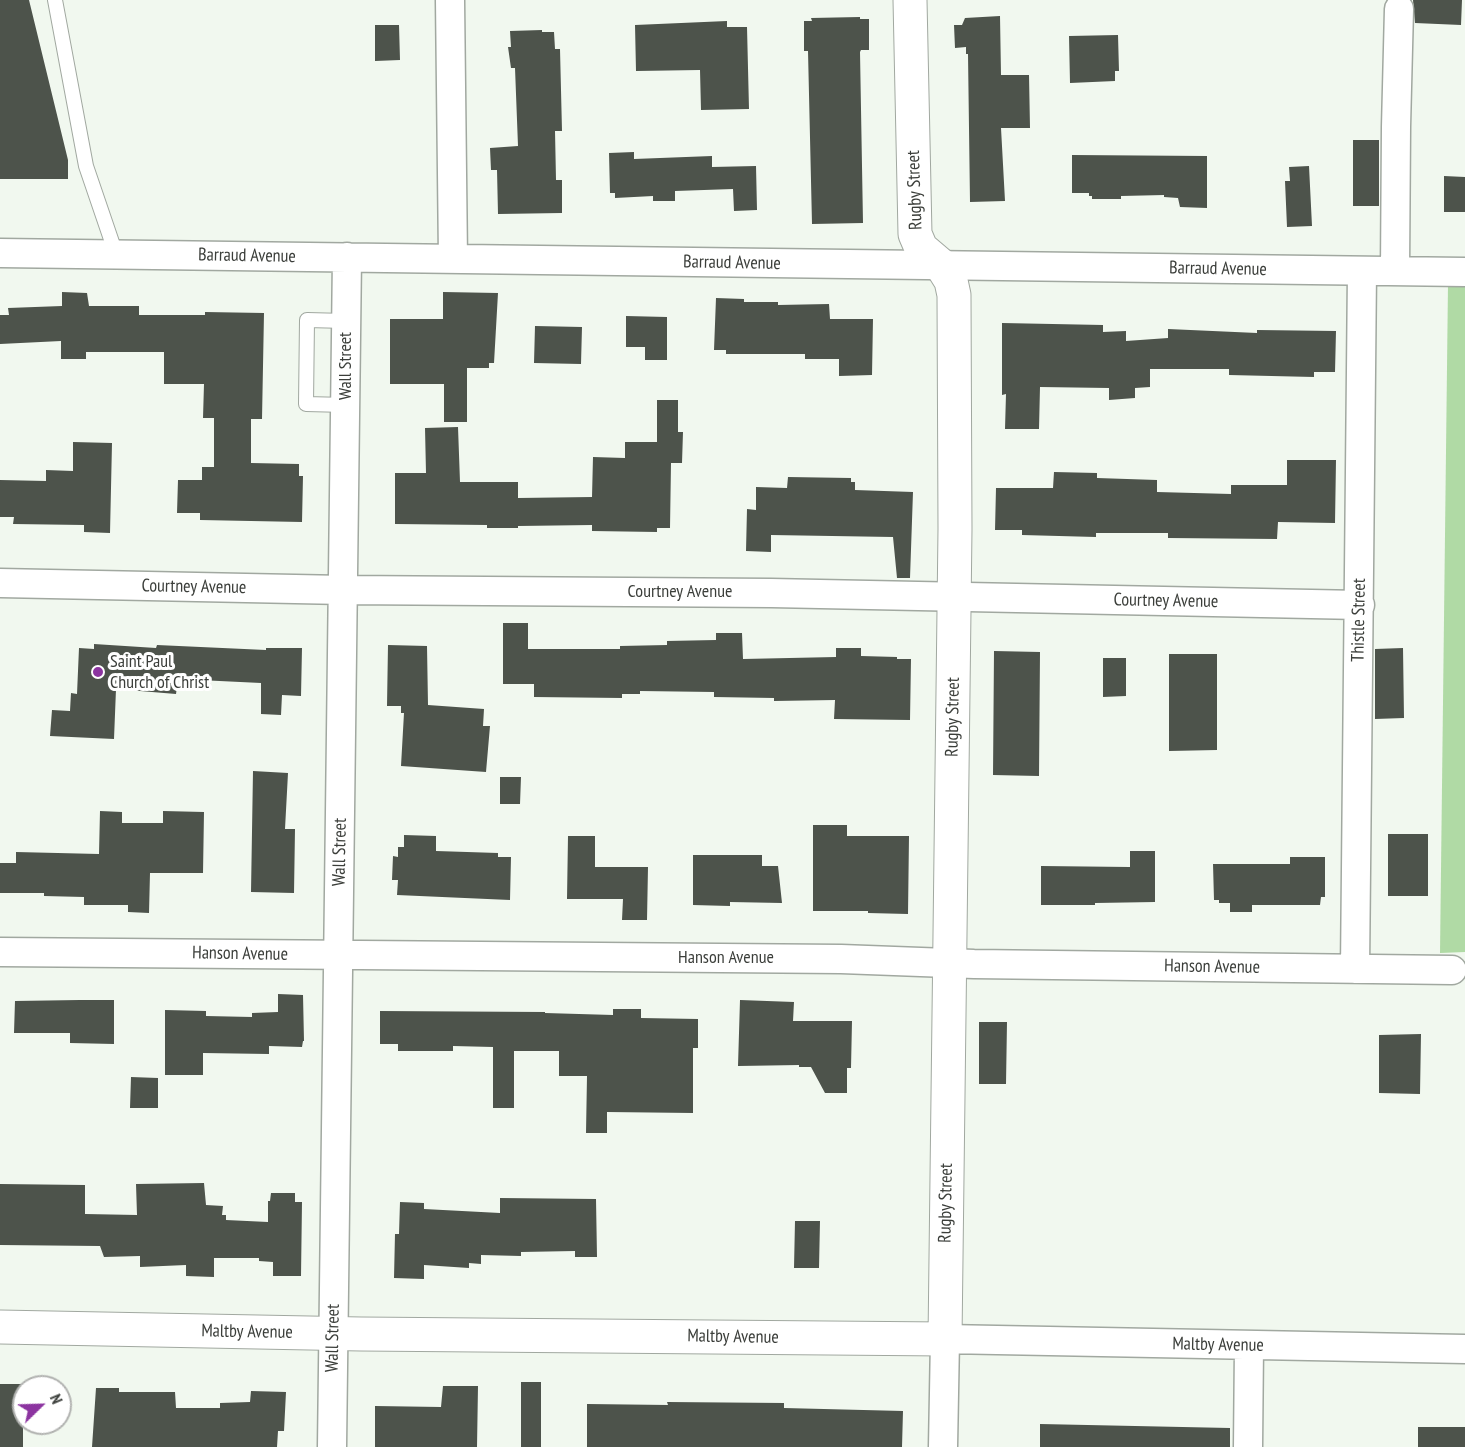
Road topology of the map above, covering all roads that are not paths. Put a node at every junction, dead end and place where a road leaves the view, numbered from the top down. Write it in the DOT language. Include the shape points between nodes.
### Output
graph roads {
  1 [pos="55,0"];
  2 [pos="450,0"];
  3 [pos="910,0"];
  4 [pos="1399,9"];
  5 [pos="0,252"];
  6 [pos="116,254"];
  7 [pos="347,257"];
  8 [pos="453,259"];
  9 [pos="941,265"];
  10 [pos="1362,270"];
  11 [pos="1395,271"];
  12 [pos="1465,272"];
  13 [pos="346,321"];
  14 [pos="346,405"];
  15 [pos="0,582"];
  16 [pos="344,590"];
  17 [pos="954,596"];
  18 [pos="1360,605"];
  19 [pos="0,952"];
  20 [pos="339,956"];
  21 [pos="949,963"];
  22 [pos="1355,969"];
  23 [pos="1452,970"];
  24 [pos="0,1327"];
  25 [pos="333,1334"];
  26 [pos="945,1340"];
  27 [pos="1250,1346"];
  28 [pos="1465,1349"];
  29 [pos="332,1447"];
  30 [pos="943,1447"];
  31 [pos="1248,1447"];
  1 -- 6 [label="lane" via="86,166"];
  2 -- 8 [label="street"];
  3 -- 9 [label="street, Rugby Street" via="915,234 921,248"];
  4 -- 11 [label="street"];
  5 -- 6 [label="street, Barraud Avenue"];
  6 -- 7 [label="street, Barraud Avenue"];
  7 -- 8 [label="street, Barraud Avenue"];
  7 -- 13 [label="street, Wall Street"];
  8 -- 9 [label="street, Barraud Avenue"];
  9 -- 10 [label="street, Barraud Avenue"];
  9 -- 17 [label="street, Rugby Street" via="954,295"];
  10 -- 11 [label="street, Barraud Avenue"];
  10 -- 18 [label="street, Thistle Street"];
  11 -- 12 [label="street, Barraud Avenue"];
  13 -- 14 [label="street, Wall Street"];
  13 -- 14 [label="lane" via="307,320 306,404"];
  14 -- 16 [label="street, Wall Street"];
  15 -- 16 [label="street, Courtney Avenue"];
  16 -- 17 [label="street, Courtney Avenue"];
  16 -- 20 [label="street, Wall Street"];
  17 -- 18 [label="street, Courtney Avenue"];
  17 -- 21 [label="street, Rugby Street"];
  18 -- 22 [label="street, Thistle Street"];
  19 -- 20 [label="street, Hanson Avenue"];
  20 -- 21 [label="street, Hanson Avenue"];
  20 -- 25 [label="street, Wall Street"];
  21 -- 22 [label="street, Hanson Avenue"];
  21 -- 26 [label="street, Rugby Street"];
  22 -- 23 [label="street, Hanson Avenue"];
  24 -- 25 [label="street, Maltby Avenue"];
  25 -- 26 [label="street, Maltby Avenue"];
  25 -- 29 [label="street, Wall Street"];
  26 -- 27 [label="street, Maltby Avenue"];
  26 -- 30 [label="street, Rugby Street"];
  27 -- 28 [label="street, Maltby Avenue"];
  27 -- 31 [label="street"];
}
